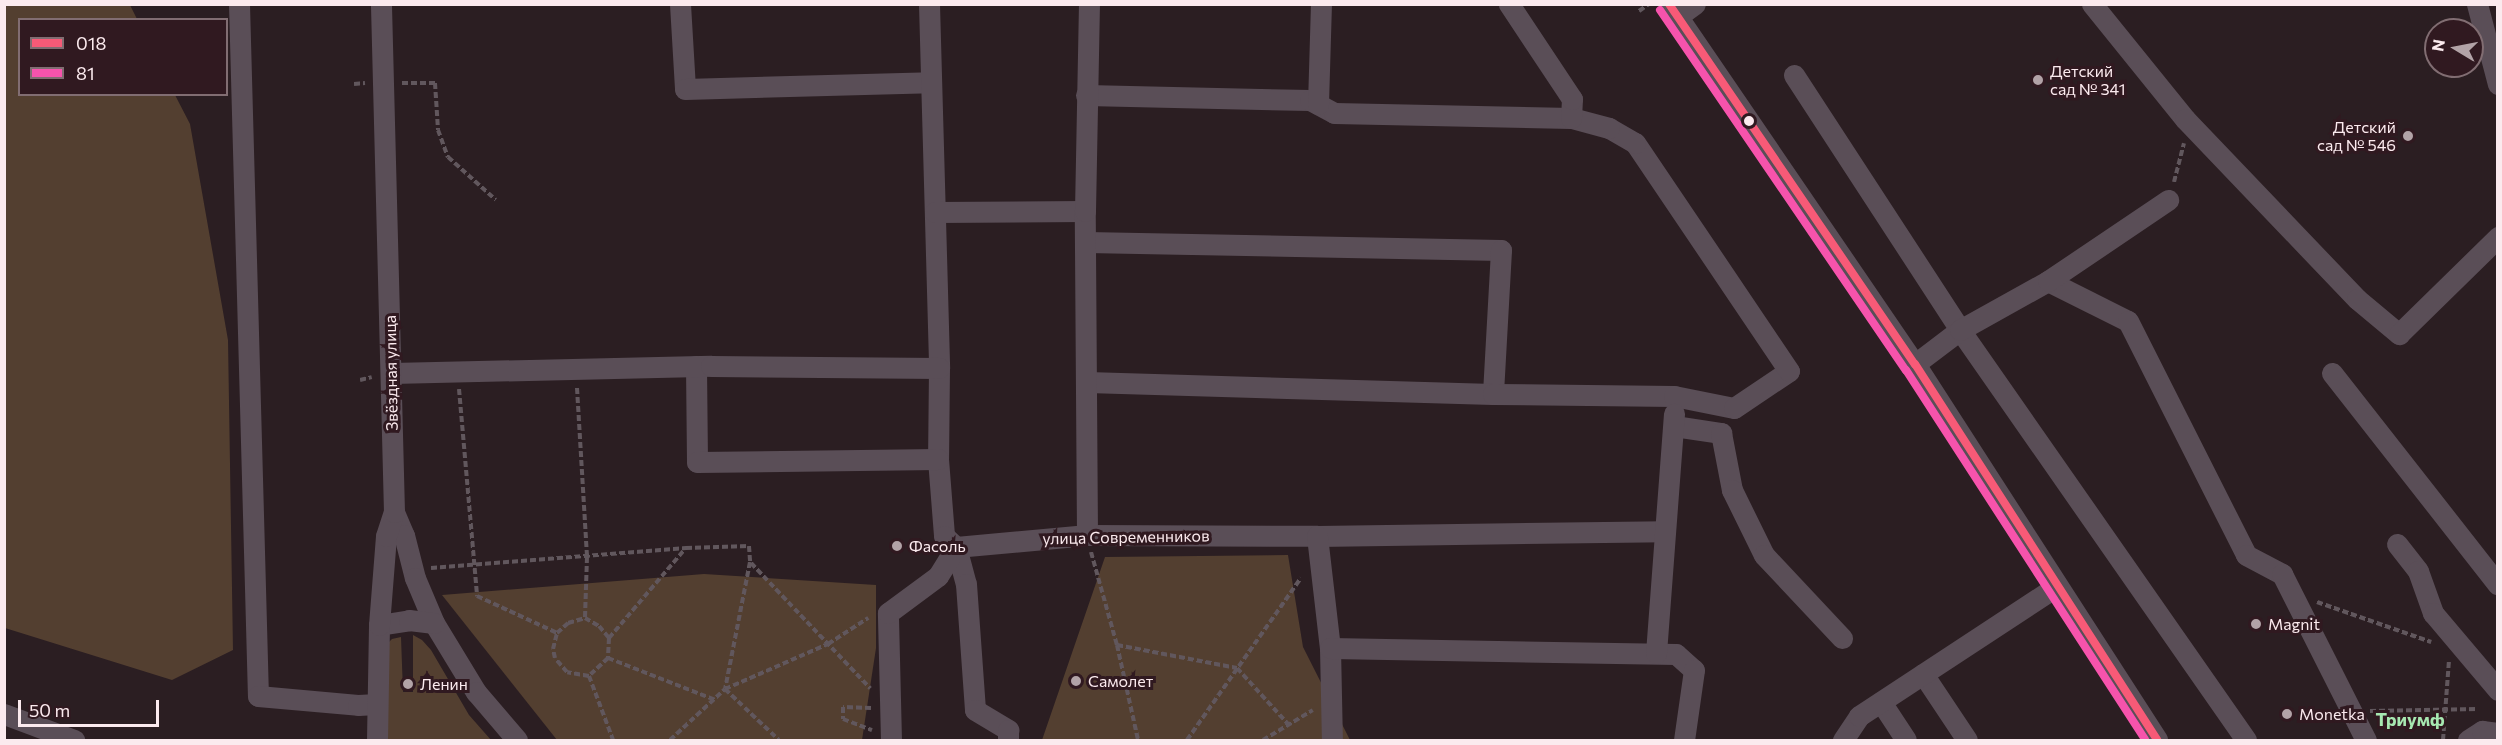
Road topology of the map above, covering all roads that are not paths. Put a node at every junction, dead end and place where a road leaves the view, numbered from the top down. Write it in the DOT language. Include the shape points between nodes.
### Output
graph roads {
  1 [pos="239,4"];
  2 [pos="381,4"];
  3 [pos="680,4"];
  4 [pos="929,4"];
  5 [pos="1089,4"];
  6 [pos="1321,4"];
  7 [pos="1509,4"];
  8 [pos="1695,4"];
  9 [pos="2092,4"];
  10 [pos="2477,4"];
  11 [pos="1673,11"];
  12 [pos="1794,75"];
  13 [pos="930,82"];
  14 [pos="2497,82"];
  15 [pos="1086,95"];
  16 [pos="1318,104"];
  17 [pos="1571,118"];
  18 [pos="2168,200"];
  19 [pos="1084,211"];
  20 [pos="935,212"];
  21 [pos="2498,237"];
  22 [pos="1086,242"];
  23 [pos="2048,281"];
  24 [pos="1960,330"];
  25 [pos="1915,364"];
  26 [pos="696,366"];
  27 [pos="939,368"];
  28 [pos="392,373"];
  29 [pos="2332,373"];
  30 [pos="1088,382"];
  31 [pos="1493,394"];
  32 [pos="1674,396"];
  33 [pos="1674,426"];
  34 [pos="938,459"];
  35 [pos="394,512"];
  36 [pos="1664,531"];
  37 [pos="1087,535"];
  38 [pos="1318,544"];
  39 [pos="2397,544"];
  40 [pos="956,547"];
  41 [pos="2498,585"];
  42 [pos="2057,586"];
  43 [pos="434,623"];
  44 [pos="379,625"];
  45 [pos="1842,638"];
  46 [pos="1330,648"];
  47 [pos="1656,653"];
  48 [pos="1923,674"];
  49 [pos="2493,684"];
  50 [pos="1881,702"];
  51 [pos="377,704"];
  52 [pos="4,714"];
  53 [pos="887,737"];
  54 [pos="74,741"];
  55 [pos="377,741"];
  56 [pos="517,741"];
  57 [pos="1008,741"];
  58 [pos="1332,741"];
  59 [pos="1684,741"];
  60 [pos="1843,741"];
  61 [pos="1906,741"];
  62 [pos="1967,741"];
  63 [pos="2157,741"];
  64 [pos="2246,741"];
  65 [pos="2366,741"];
  1 -- 51 [label="street" via="258,696"];
  2 -- 28 [label="street, Звёздная улица"];
  3 -- 13 [label="street" via="685,88"];
  4 -- 13 [label="street"];
  5 -- 15 [label="street"];
  6 -- 16 [label="street"];
  7 -- 17 [label="street" via="1572,99"];
  8 -- 11 [label="street"];
  9 -- 21 [label="street" via="2186,119 2357,299 2399,334"];
  10 -- 14 [label="street"];
  11 -- 25 [label="street"];
  12 -- 24 [label="street"];
  13 -- 20 [label="street"];
  15 -- 16 [label="street" via="1310,100"];
  15 -- 19 [label="street"];
  16 -- 17 [label="street" via="1334,113"];
  17 -- 32 [label="street" via="1609,128 1635,143 1789,371 1734,408"];
  18 -- 23 [label="street"];
  19 -- 20 [label="street"];
  19 -- 22 [label="street"];
  20 -- 27 [label="street"];
  22 -- 30 [label="street"];
  22 -- 31 [label="street" via="1501,250"];
  23 -- 24 [label="street"];
  23 -- 65 [label="street" via="2128,321 2246,555 2282,574"];
  24 -- 25 [label="street"];
  24 -- 64 [label="street"];
  25 -- 42 [label="street"];
  26 -- 27 [label="street"];
  26 -- 28 [label="street"];
  26 -- 34 [label="street" via="697,462"];
  27 -- 34 [label="street"];
  28 -- 35 [label="street, Звёздная улица"];
  29 -- 41 [label="street"];
  30 -- 31 [label="street"];
  30 -- 37 [label="street"];
  31 -- 32 [label="street"];
  32 -- 33 [label="street"];
  33 -- 36 [label="street"];
  33 -- 45 [label="street" via="1721,433 1732,490 1764,555"];
  34 -- 40 [label="street" via="944,536"];
  35 -- 43 [label="street"];
  35 -- 44 [label="street, Звёздная улица" via="386,536"];
  36 -- 38 [label="street, улица Современников"];
  36 -- 47 [label="street"];
  37 -- 38 [label="street, улица Современников"];
  37 -- 40 [label="street, улица Современников"];
  38 -- 46 [label="street"];
  39 -- 49 [label="street" via="2418,571 2433,613 2451,641"];
  40 -- 53 [label="street" via="938,576 888,613"];
  40 -- 57 [label="street" via="966,584 975,710 1008,730"];
  42 -- 48 [label="street"];
  42 -- 63 [label="street"];
  43 -- 44 [label="street" via="409,620"];
  43 -- 56 [label="street" via="476,692"];
  44 -- 51 [label="street, Звёздная улица"];
  46 -- 47 [label="street"];
  46 -- 58 [label="street"];
  47 -- 59 [label="street" via="1676,654 1694,670"];
  48 -- 50 [label="street"];
  48 -- 62 [label="street"];
  50 -- 60 [label="street" via="1859,716"];
  50 -- 61 [label="street"];
  51 -- 55 [label="street, Звёздная улица"];
  52 -- 54 [label="street"];
}
